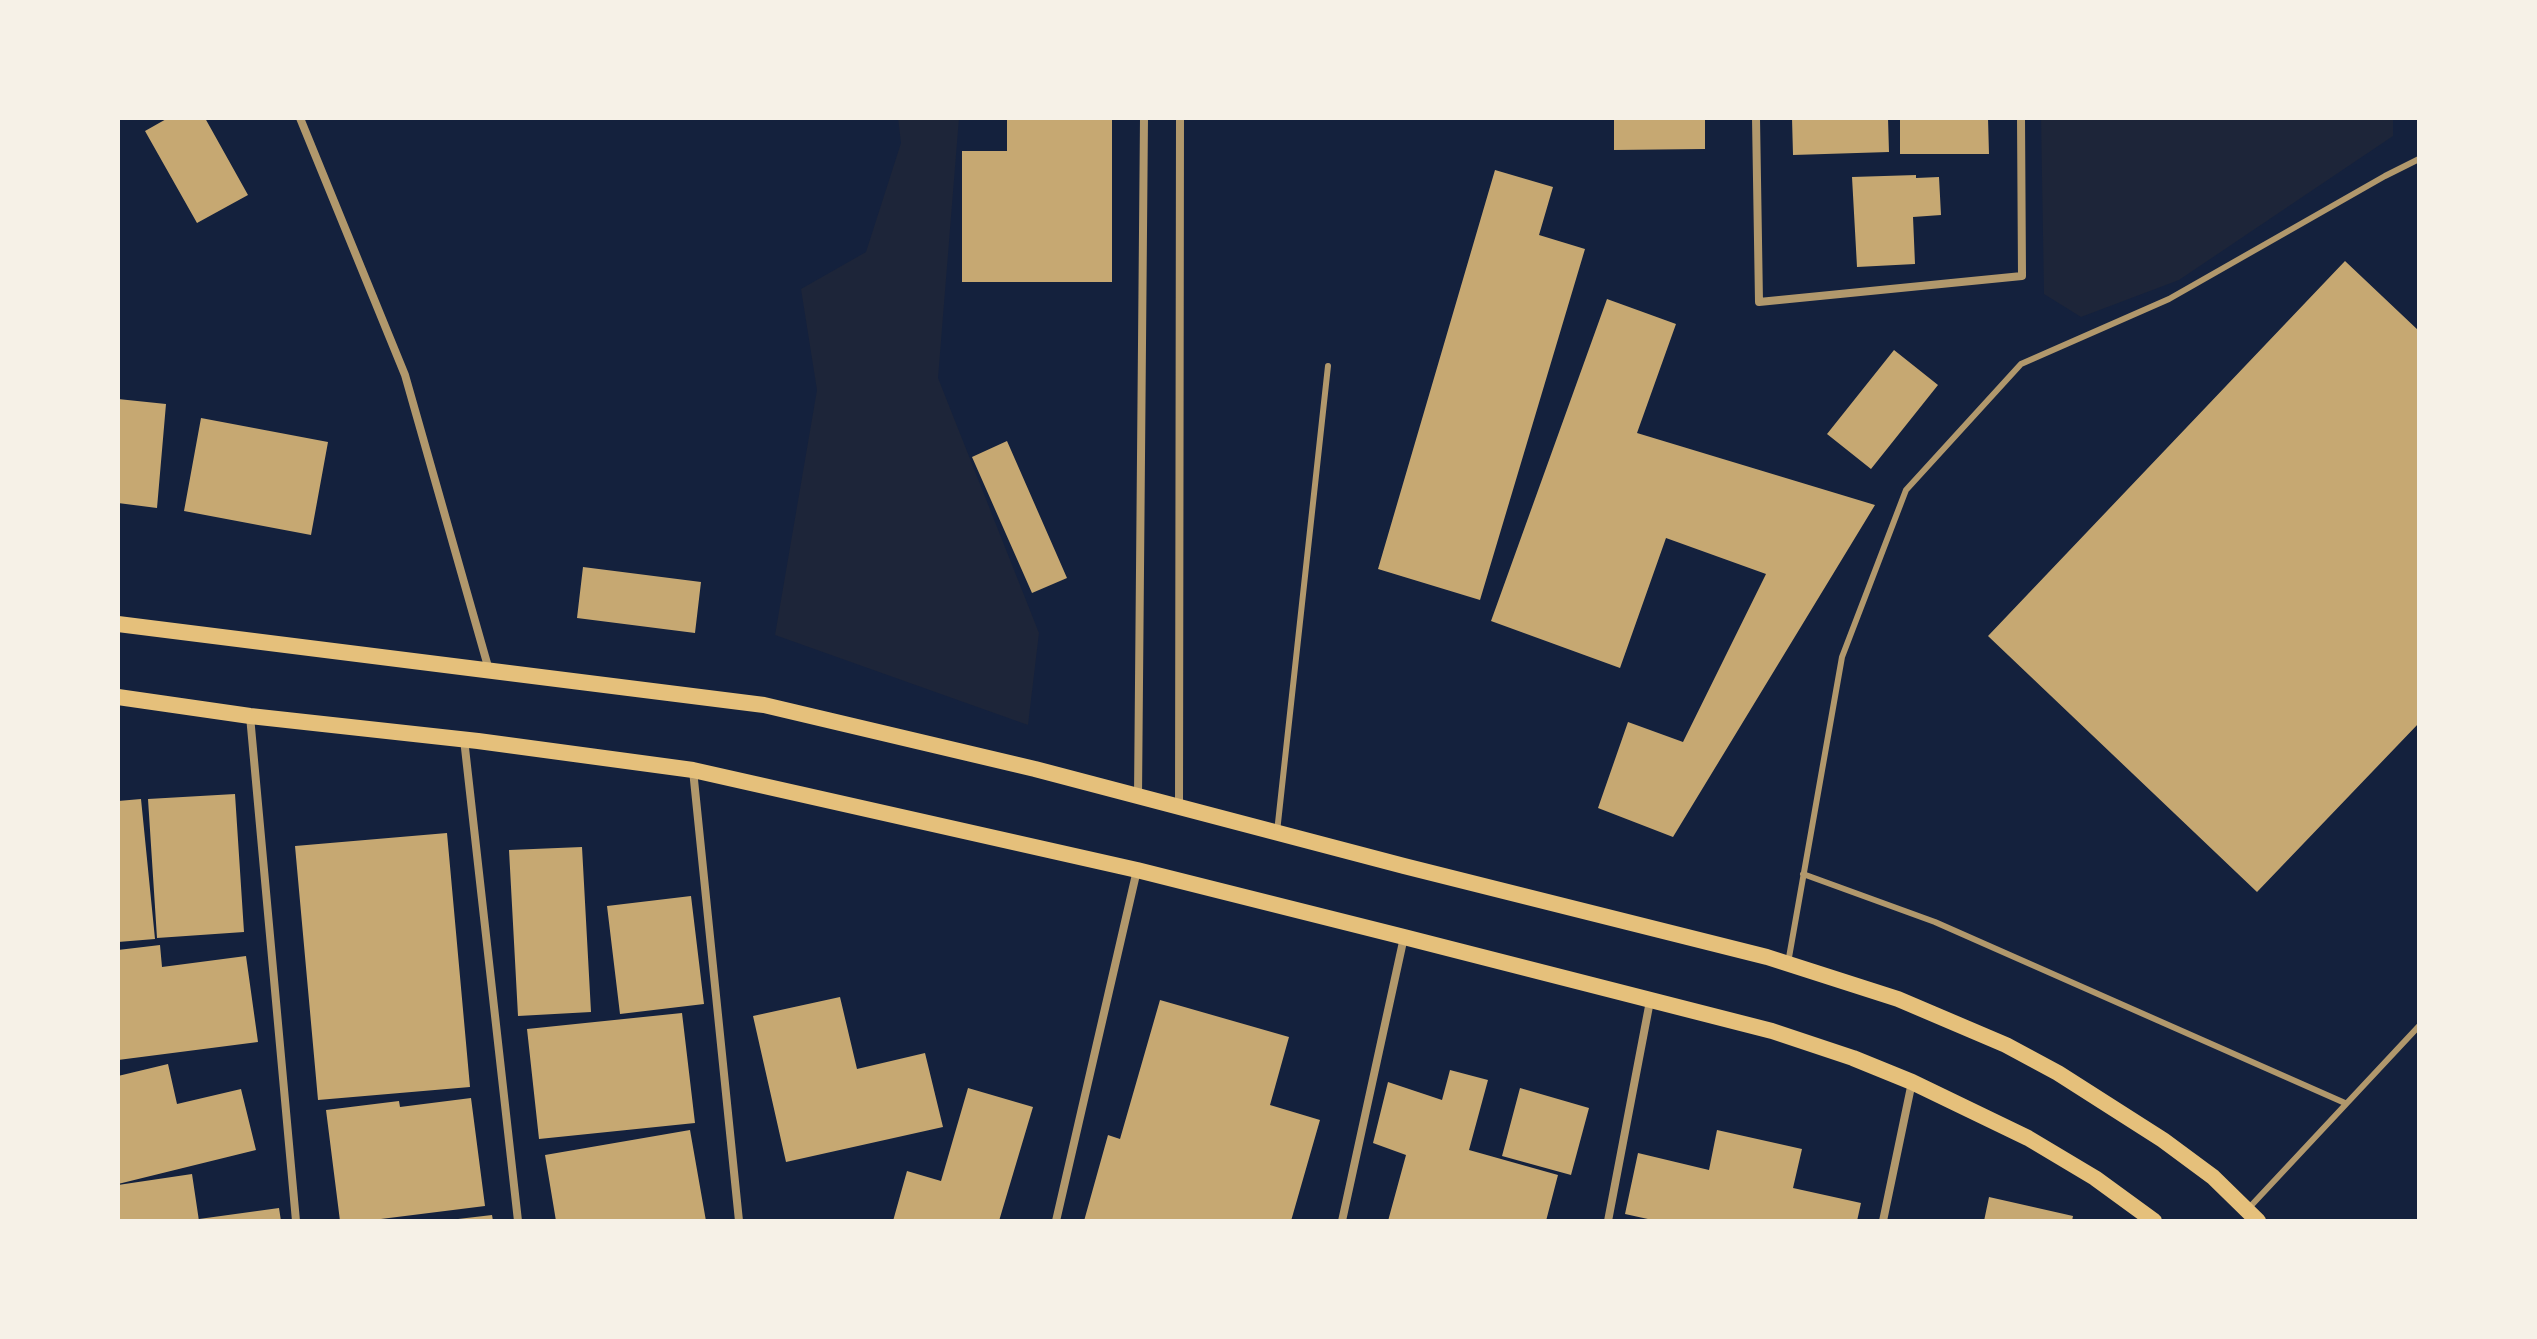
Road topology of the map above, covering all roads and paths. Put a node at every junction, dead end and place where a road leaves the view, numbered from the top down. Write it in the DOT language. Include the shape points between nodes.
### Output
graph roads {
  1 [pos="300,118"];
  2 [pos="1144,118"];
  3 [pos="1180,118"];
  4 [pos="1756,118"];
  5 [pos="2021,118"];
  6 [pos="2419,159"];
  7 [pos="1328,366"];
  8 [pos="118,624"];
  9 [pos="489,670"];
  10 [pos="118,697"];
  11 [pos="250,716"];
  12 [pos="464,739"];
  13 [pos="693,770"];
  14 [pos="1138,796"];
  15 [pos="1179,807"];
  16 [pos="1277,832"];
  17 [pos="1137,870"];
  18 [pos="1803,874"];
  19 [pos="1404,937"];
  20 [pos="1788,963"];
  21 [pos="1650,1000"];
  22 [pos="2419,1026"];
  23 [pos="1912,1082"];
  24 [pos="2345,1103"];
  25 [pos="2253,1216"];
  26 [pos="296,1221"];
  27 [pos="518,1221"];
  28 [pos="739,1221"];
  29 [pos="1056,1221"];
  30 [pos="1342,1221"];
  31 [pos="1608,1221"];
  32 [pos="1883,1221"];
  33 [pos="2154,1221"];
  1 -- 9 [label="street" via="405,375"];
  2 -- 14 [label="street"];
  3 -- 15 [label="street"];
  4 -- 5 [label="street" via="1759,302 2022,276"];
  6 -- 18 [label="lane" via="2169,299 2021,364 1906,490 1842,657"];
  7 -- 16 [label="lane"];
  8 -- 9 [label="main road"];
  9 -- 14 [label="main road" via="764,705"];
  10 -- 11 [label="main road"];
  11 -- 12 [label="main road"];
  11 -- 26 [label="street"];
  12 -- 13 [label="main road"];
  12 -- 27 [label="street"];
  13 -- 17 [label="main road"];
  13 -- 28 [label="street"];
  14 -- 15 [label="main road"];
  15 -- 16 [label="main road"];
  16 -- 20 [label="main road"];
  17 -- 19 [label="main road"];
  17 -- 29 [label="street"];
  18 -- 20 [label="lane"];
  18 -- 24 [label="lane" via="1935,922"];
  19 -- 21 [label="main road"];
  19 -- 30 [label="street"];
  20 -- 25 [label="main road" via="1898,999 2006,1045 2163,1140"];
  21 -- 23 [label="main road" via="1772,1031"];
  21 -- 31 [label="street"];
  22 -- 24 [label="lane"];
  23 -- 32 [label="street"];
  23 -- 33 [label="main road" via="2028,1138"];
  24 -- 25 [label="lane"];
}
